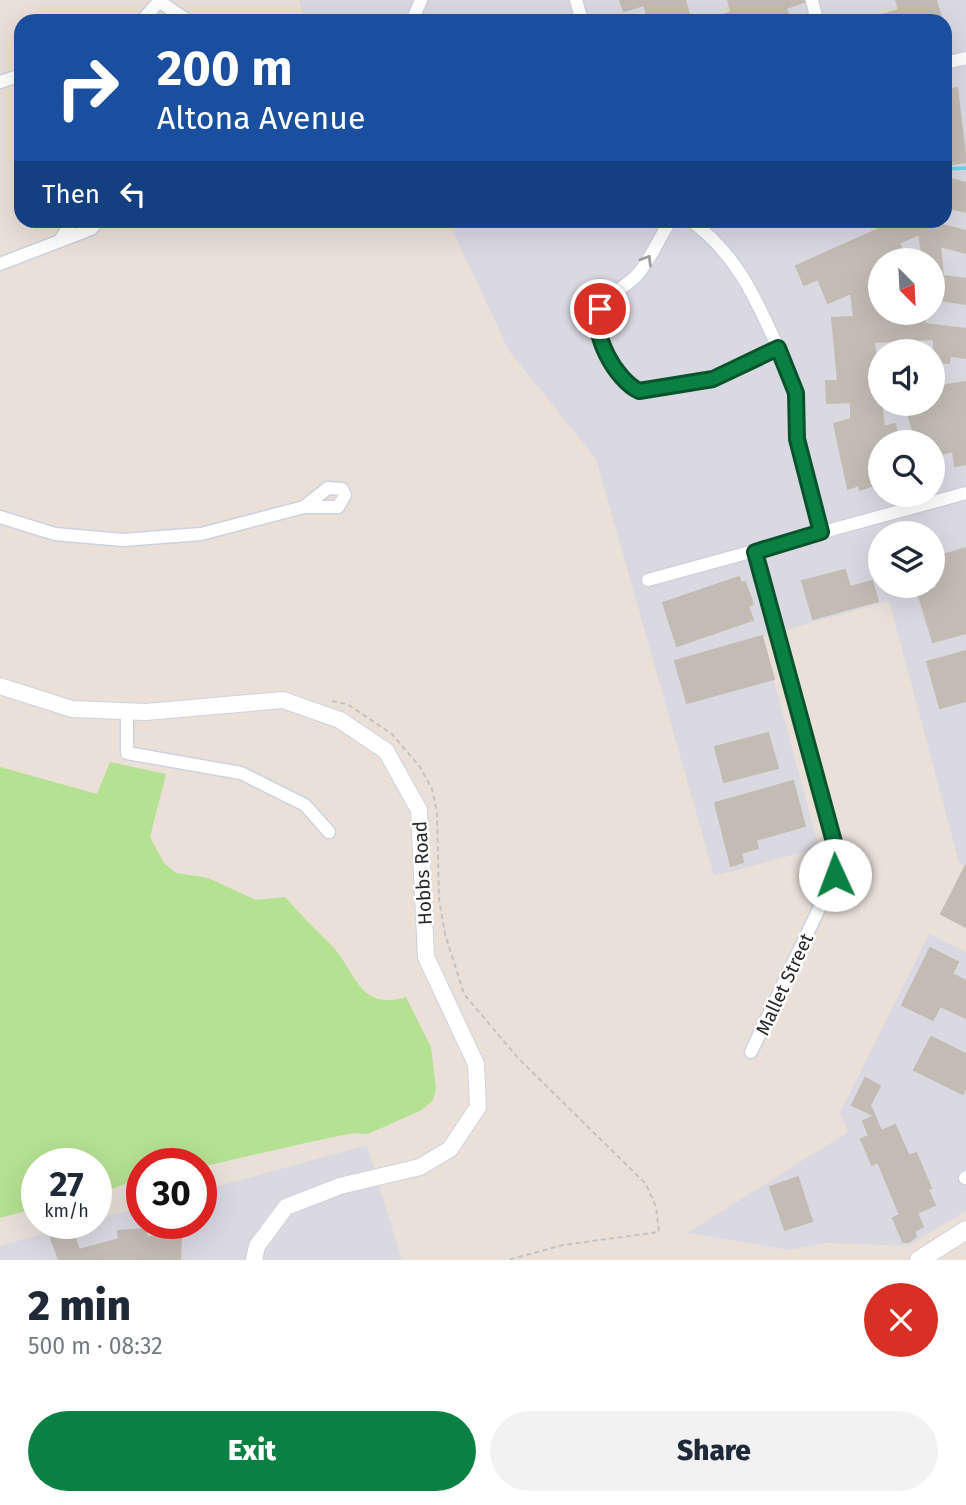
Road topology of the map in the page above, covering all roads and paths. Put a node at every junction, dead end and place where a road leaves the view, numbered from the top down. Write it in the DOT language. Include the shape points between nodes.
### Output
graph roads {
  1 [pos="159,0"];
  2 [pos="148,14"];
  3 [pos="178,14"];
  4 [pos="68,228"];
  5 [pos="92,228"];
  6 [pos="666,228"];
  7 [pos="701,228"];
  8 [pos="61,239"];
  9 [pos="0,264"];
  10 [pos="778,348"];
  11 [pos="966,493"];
  12 [pos="304,507"];
  13 [pos="0,517"];
  14 [pos="821,532"];
  15 [pos="755,552"];
  16 [pos="648,580"];
  17 [pos="0,686"];
  18 [pos="329,701"];
  19 [pos="127,711"];
  20 [pos="329,832"];
  21 [pos="751,1052"];
  22 [pos="966,1230"];
  23 [pos="254,1260"];
  24 [pos="508,1260"];
  25 [pos="919,1260"];
  1 -- 2 [label="street"];
  1 -- 3 [label="street"];
  4 -- 8 [label="street"];
  5 -- 8 [label="street"];
  10 -- 6 [label="street, one-way" via="706,381 647,391 628,383 598,337 597,317 612,294 641,270"];
  7 -- 10 [label="street" via="734,262"];
  8 -- 9 [label="street"];
  10 -- 14 [label="street" via="796,393 797,439"];
  11 -- 14 [label="street"];
  12 -- 13 [label="street" via="201,534 123,540 55,534"];
  14 -- 15 [label="street"];
  15 -- 16 [label="street"];
  15 -- 21 [label="street, Mallet Street" via="834,842 835,875"];
  17 -- 19 [label="street, Hobbs Road" via="72,709"];
  18 -- 24 [label="path" via="347,704 392,734 432,789 437,812 439,899 464,994 518,1058 646,1184 656,1207 659,1232 563,1244"];
  19 -- 20 [label="street" via="127,753 242,773 306,805"];
  19 -- 23 [label="street, Hobbs Road" via="283,701 340,720 386,751 419,810 426,957 476,1064 478,1107 450,1149 420,1167 340,1186 286,1207 257,1245"];
  22 -- 25 [label="main road"];
}
